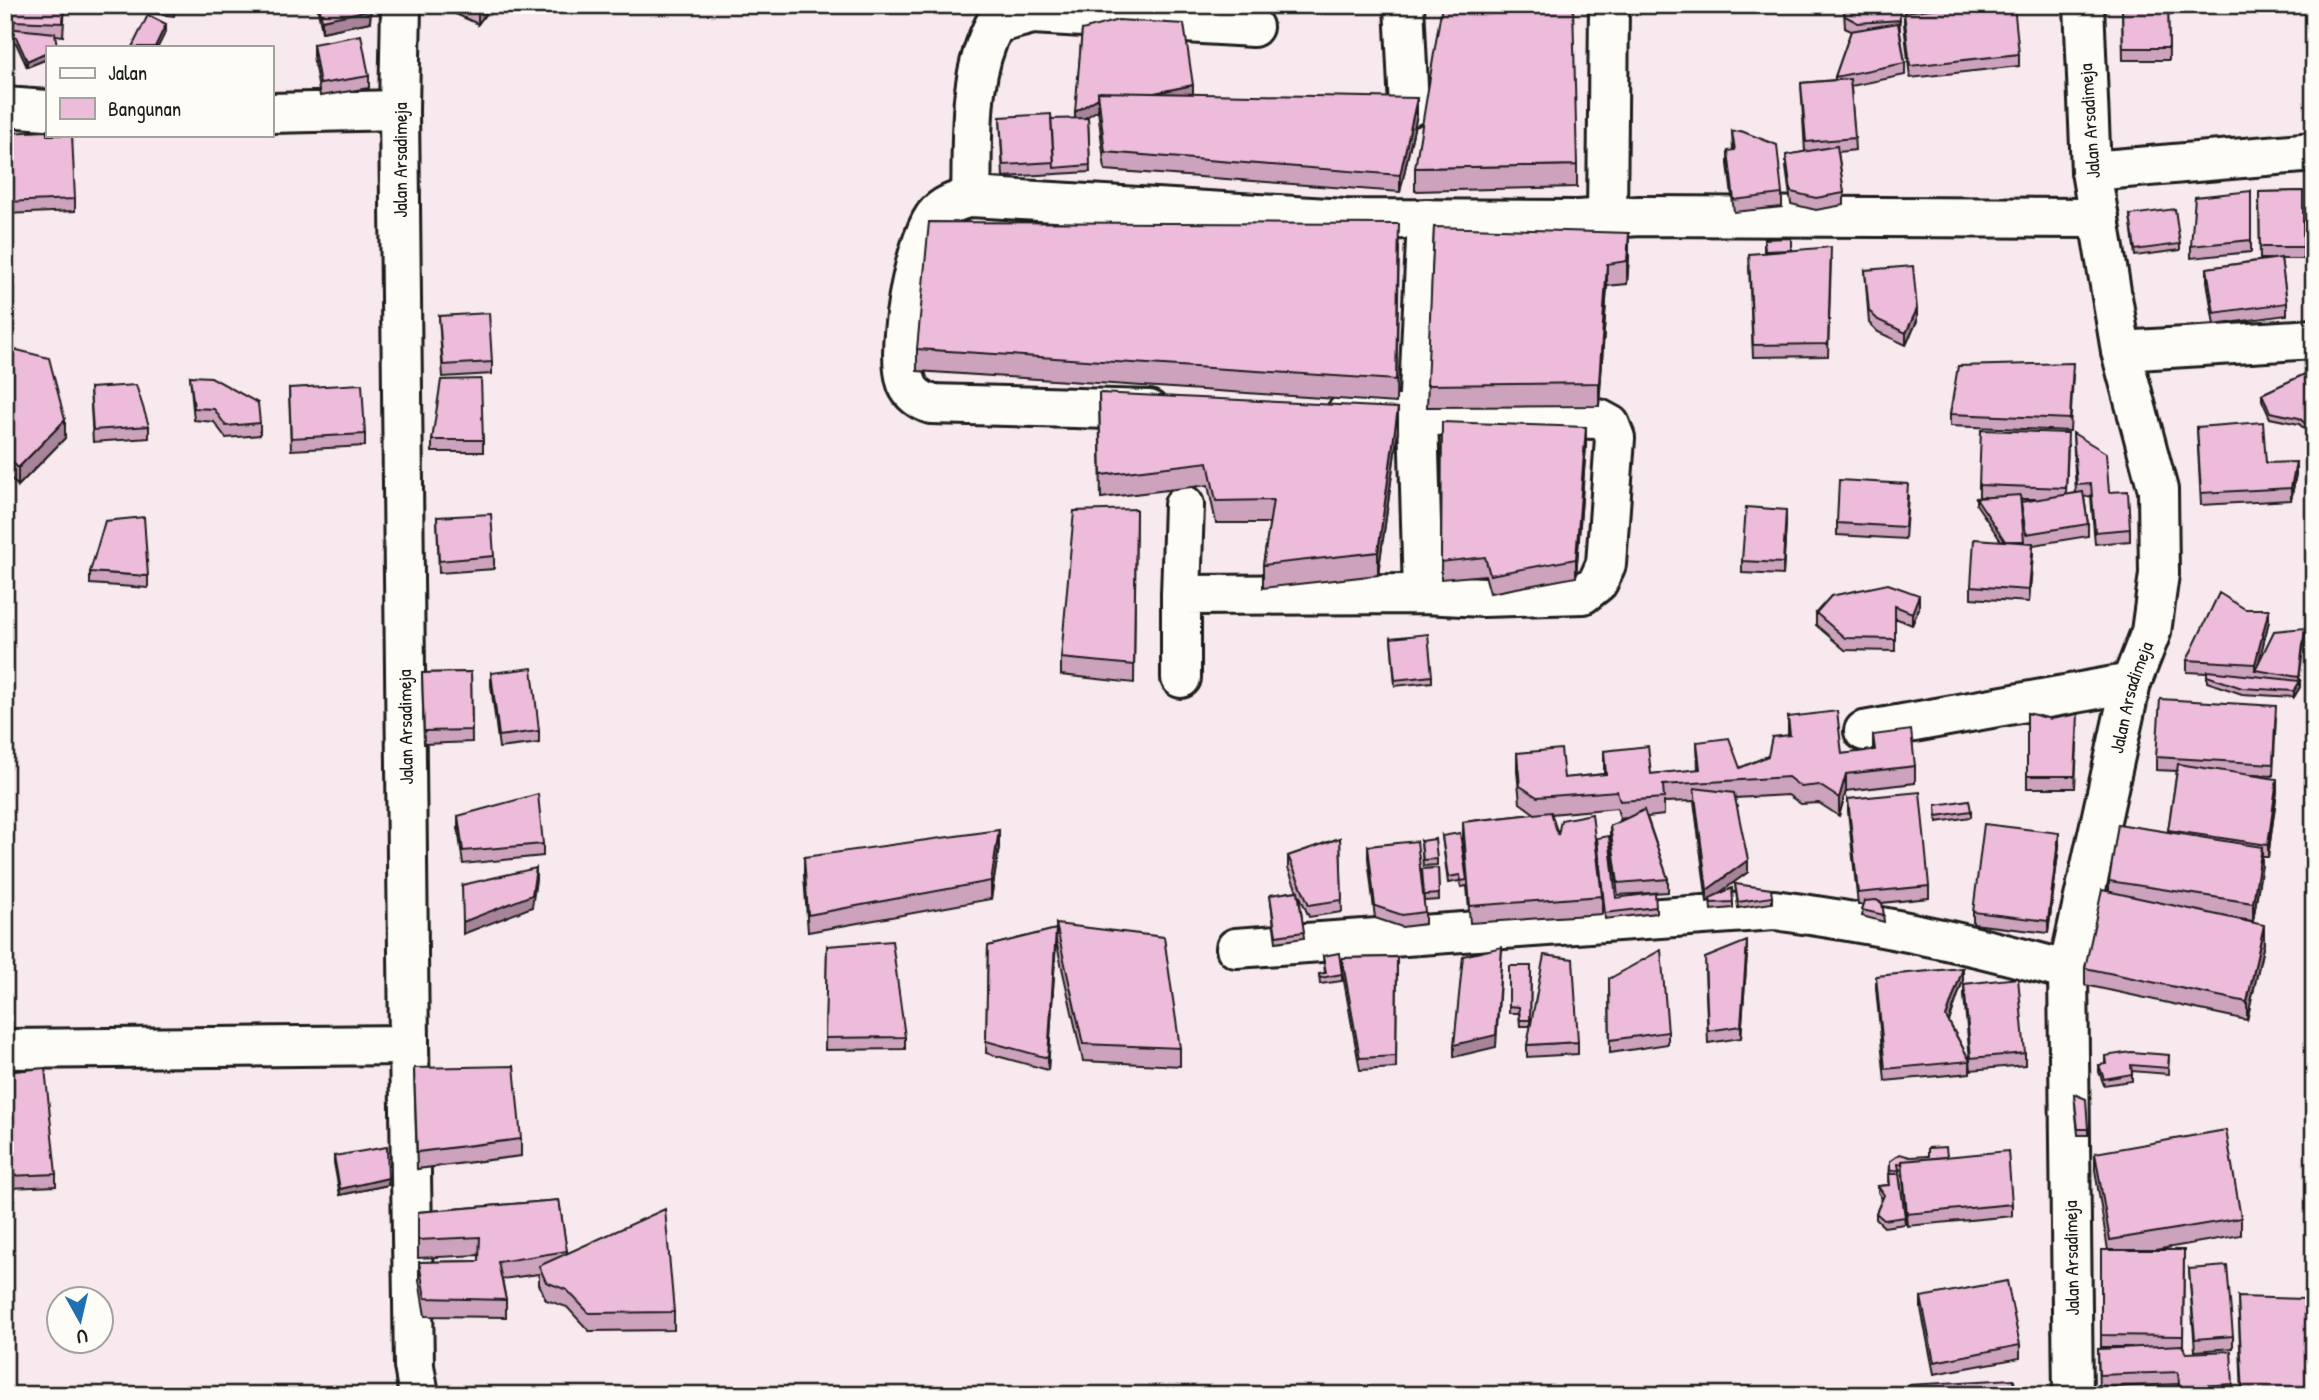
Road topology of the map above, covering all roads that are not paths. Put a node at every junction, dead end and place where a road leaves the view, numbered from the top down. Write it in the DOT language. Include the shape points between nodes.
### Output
graph roads {
  1 [pos="401,5"];
  2 [pos="1404,5"];
  3 [pos="1609,5"];
  4 [pos="2084,5"];
  5 [pos="1253,27"];
  6 [pos="5,107"];
  7 [pos="1409,107"];
  8 [pos="46,110"];
  9 [pos="399,110"];
  10 [pos="273,113"];
  11 [pos="2314,152"];
  12 [pos="2091,171"];
  13 [pos="971,197"];
  14 [pos="2099,218"];
  15 [pos="1427,219"];
  16 [pos="1607,219"];
  17 [pos="2314,339"];
  18 [pos="2121,351"];
  19 [pos="1182,410"];
  20 [pos="1307,413"];
  21 [pos="1418,416"];
  22 [pos="1184,505"];
  23 [pos="1423,594"];
  24 [pos="1181,595"];
  25 [pos="1181,678"];
  26 [pos="2131,682"];
  27 [pos="1864,731"];
  28 [pos="1236,947"];
  29 [pos="2068,971"];
  30 [pos="409,1045"];
  31 [pos="5,1049"];
  32 [pos="419,1395"];
  33 [pos="2073,1395"];
  1 -- 9 [label="street, Jalan Arsadimeja"];
  2 -- 7 [label="street"];
  3 -- 16 [label="street"];
  4 -- 12 [label="street, Jalan Arsadimeja"];
  5 -- 13 [label="street" via="1033,14 995,24 974,89"];
  6 -- 8 [label="street"];
  9 -- 10 [label="street"];
  9 -- 30 [label="street, Jalan Arsadimeja"];
  11 -- 12 [label="street"];
  12 -- 14 [label="street, Jalan Arsadimeja"];
  13 -- 15 [label="street" via="1345,219"];
  13 -- 19 [label="street" via="942,208 933,218 910,284 904,332 906,379 912,393 931,404"];
  14 -- 16 [label="street"];
  14 -- 18 [label="street, Jalan Arsadimeja"];
  15 -- 16 [label="street"];
  15 -- 21 [label="street"];
  17 -- 18 [label="street"];
  18 -- 26 [label="street, Jalan Arsadimeja" via="2158,490 2158,586 2151,632"];
  20 -- 21 [label="street"];
  21 -- 23 [label="street"];
  21 -- 23 [label="street" via="1599,419 1610,425 1615,438 1606,564 1591,588 1583,594 1508,597"];
  22 -- 24 [label="street"];
  23 -- 24 [label="street"];
  24 -- 25 [label="street"];
  26 -- 27 [label="street"];
  26 -- 29 [label="street, Jalan Arsadimeja"];
  28 -- 29 [label="street" via="1774,910 1972,943"];
  29 -- 33 [label="street, Jalan Arsadimeja"];
  30 -- 31 [label="street"];
  30 -- 32 [label="street, Jalan Arsadimeja" via="414,1366"];
}
